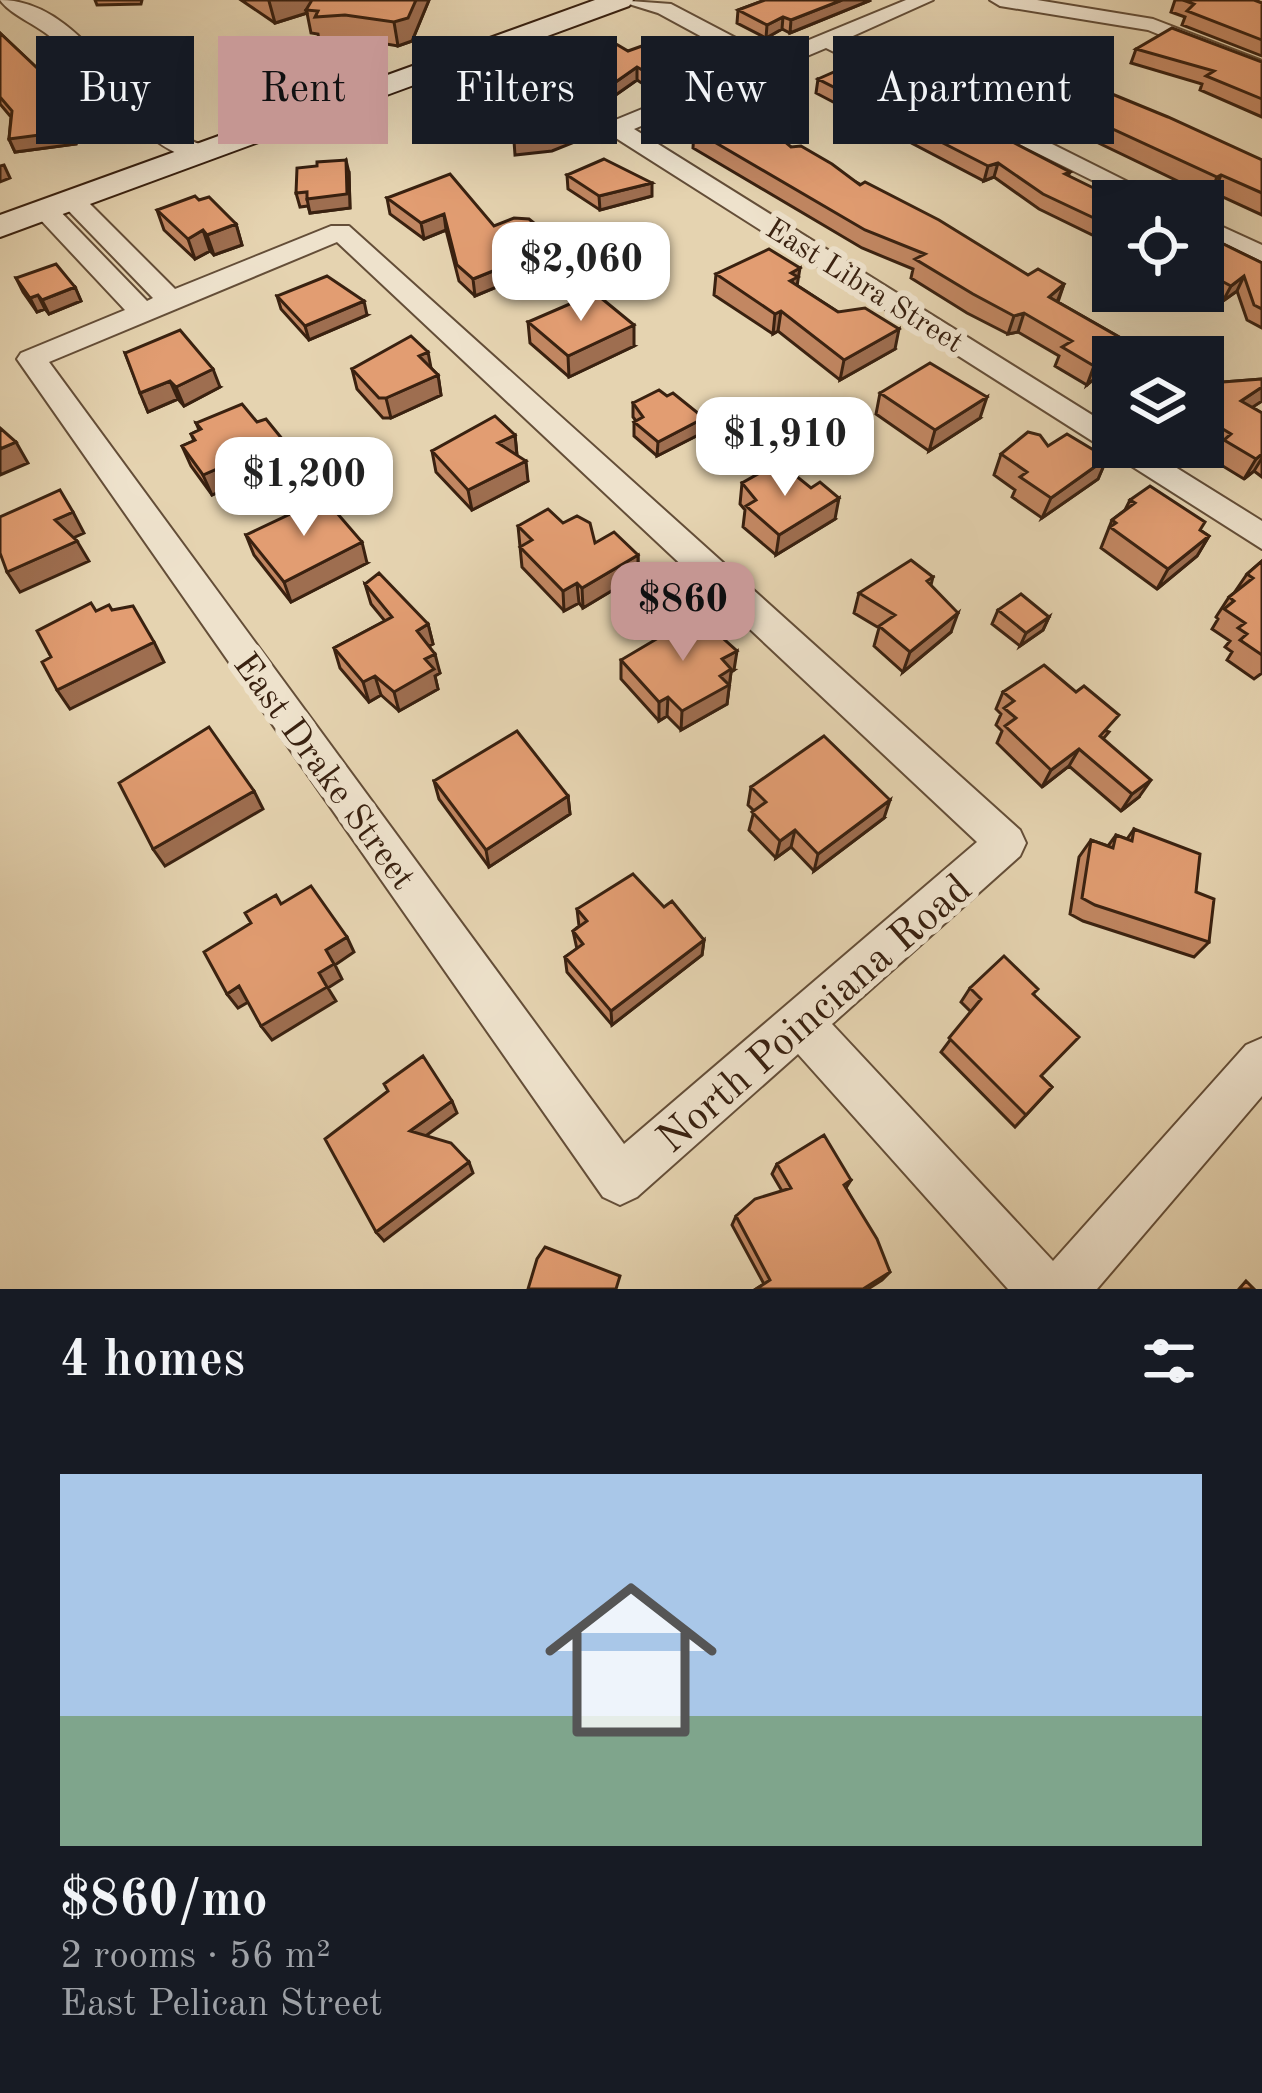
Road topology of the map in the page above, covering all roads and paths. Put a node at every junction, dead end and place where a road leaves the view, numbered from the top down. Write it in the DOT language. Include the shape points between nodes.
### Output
graph roads {
  1 [pos="8,0"];
  2 [pos="623,0"];
  3 [pos="923,0"];
  4 [pos="1000,0"];
  5 [pos="675,36"];
  6 [pos="716,36"];
  7 [pos="827,40"];
  8 [pos="809,47"];
  9 [pos="1262,69"];
  10 [pos="641,117"];
  11 [pos="641,144"];
  12 [pos="641,144"];
  13 [pos="201,153"];
  14 [pos="1110,180"];
  15 [pos="60,206"];
  16 [pos="0,227"];
  17 [pos="1224,236"];
  18 [pos="1262,255"];
  19 [pos="171,302"];
  20 [pos="143,313"];
  21 [pos="1092,429"];
  22 [pos="1153,468"];
  23 [pos="1262,537"];
  24 [pos="802,1024"];
  25 [pos="1262,1061"];
  26 [pos="620,1180"];
  27 [pos="1043,1289"];
  28 [pos="1064,1289"];
  1 -- 13 [label="street" via="56,30 168,139"];
  2 -- 5 [label="street"];
  2 -- 6 [label="street" via="664,8"];
  2 -- 13 [label="main road"];
  3 -- 7 [label="street"];
  4 -- 9 [label="street" via="1153,25"];
  7 -- 8 [label="street"];
  7 -- 14 [label="street"];
  10 -- 11 [label="street, East Libra Street" via="616,128"];
  12 -- 21 [label="street, East Libra Street"];
  13 -- 15 [label="main road"];
  15 -- 16 [label="main road"];
  15 -- 19 [label="street"];
  15 -- 20 [label="street"];
  17 -- 18 [label="street"];
  19 -- 20 [label="street"];
  19 -- 24 [label="street, North Poinciana Road" via="340,231 1006,843"];
  20 -- 26 [label="street, East Drake Street" via="32,359"];
  22 -- 23 [label="street, East Libra Street"];
  24 -- 26 [label="street, North Poinciana Road"];
  24 -- 27 [label="street"];
  25 -- 28 [label="street"];
}
